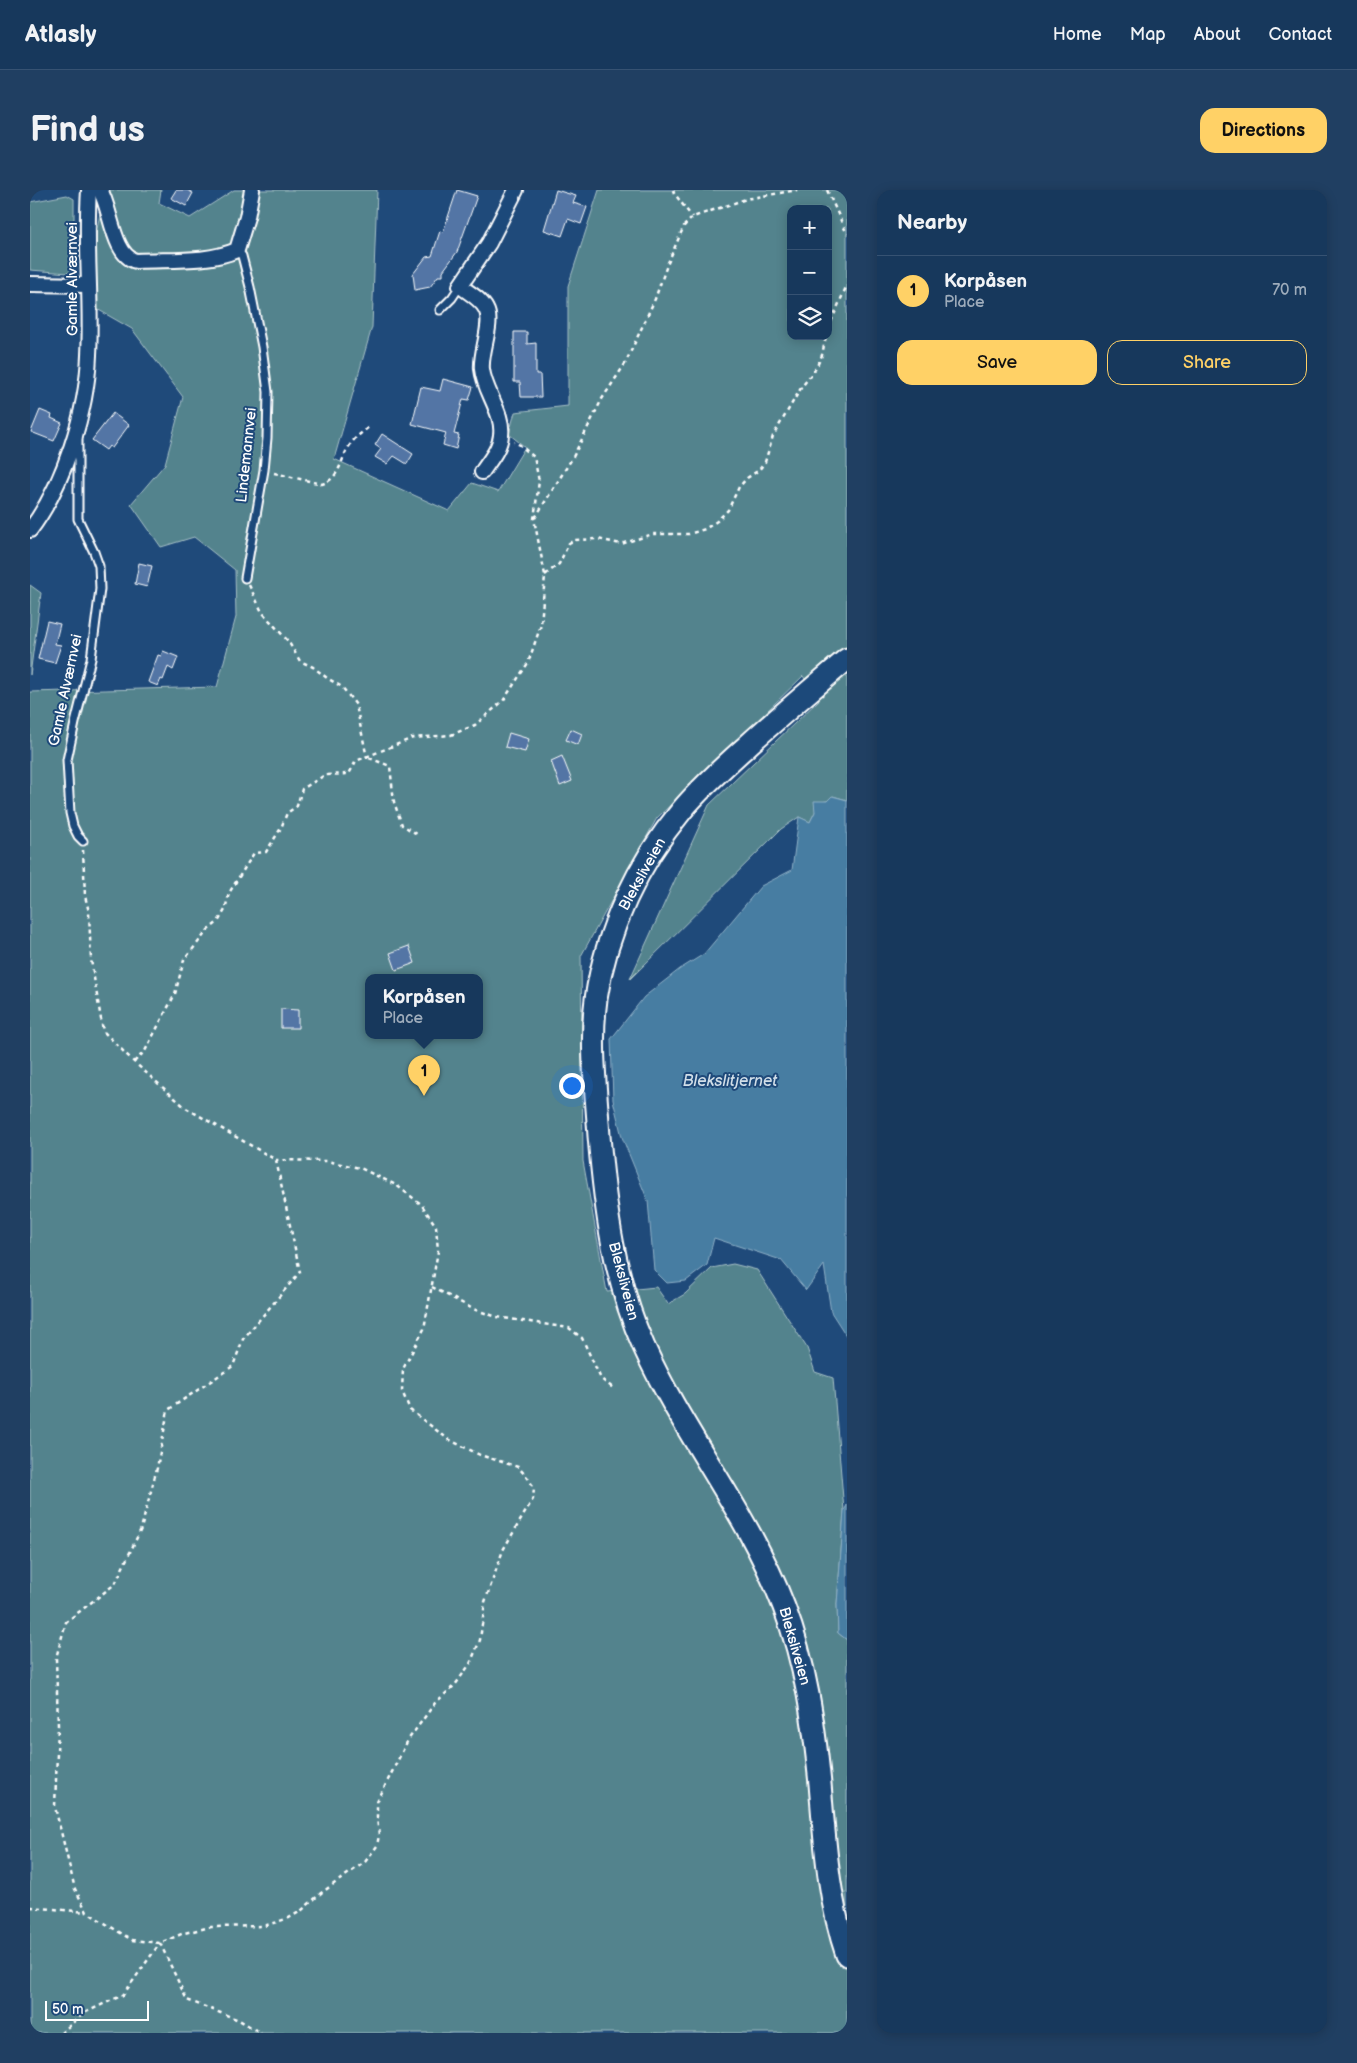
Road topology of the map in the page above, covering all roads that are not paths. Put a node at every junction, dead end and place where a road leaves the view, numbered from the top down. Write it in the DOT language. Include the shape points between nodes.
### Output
graph roads {
  1 [pos="89,190"];
  2 [pos="100,190"];
  3 [pos="252,190"];
  4 [pos="516,190"];
  5 [pos="237,250"];
  6 [pos="30,284"];
  7 [pos="88,285"];
  8 [pos="460,286"];
  9 [pos="440,310"];
  10 [pos="78,427"];
  11 [pos="482,472"];
  12 [pos="30,530"];
  13 [pos="245,578"];
  14 [pos="847,659"];
  15 [pos="82,841"];
  16 [pos="847,1955"];
  1 -- 7 [label="street, Gamle Alværnvei"];
  2 -- 5 [label="street" via="121,250 132,260 191,259"];
  3 -- 5 [label="street"];
  4 -- 8 [label="street" via="489,243"];
  5 -- 13 [label="lane, Lindemannvei" via="242,256 250,287 268,392 264,470"];
  6 -- 7 [label="street"];
  7 -- 10 [label="street, Gamle Alværnvei" via="89,356"];
  8 -- 9 [label="lane"];
  8 -- 11 [label="street" via="483,305 488,314 482,371 502,432 497,449"];
  10 -- 12 [label="street, Gamle Alværnvei" via="55,489"];
  10 -- 15 [label="lane, Gamle Alværnvei" via="78,519 99,566 100,589 91,659 68,760 70,813"];
  14 -- 16 [label="main road, Bleksliveien" via="714,776 664,834 630,893 610,938 596,1000 593,1041 607,1214 622,1284 636,1327 658,1376 748,1529 793,1630 811,1711 831,1891"];
}
